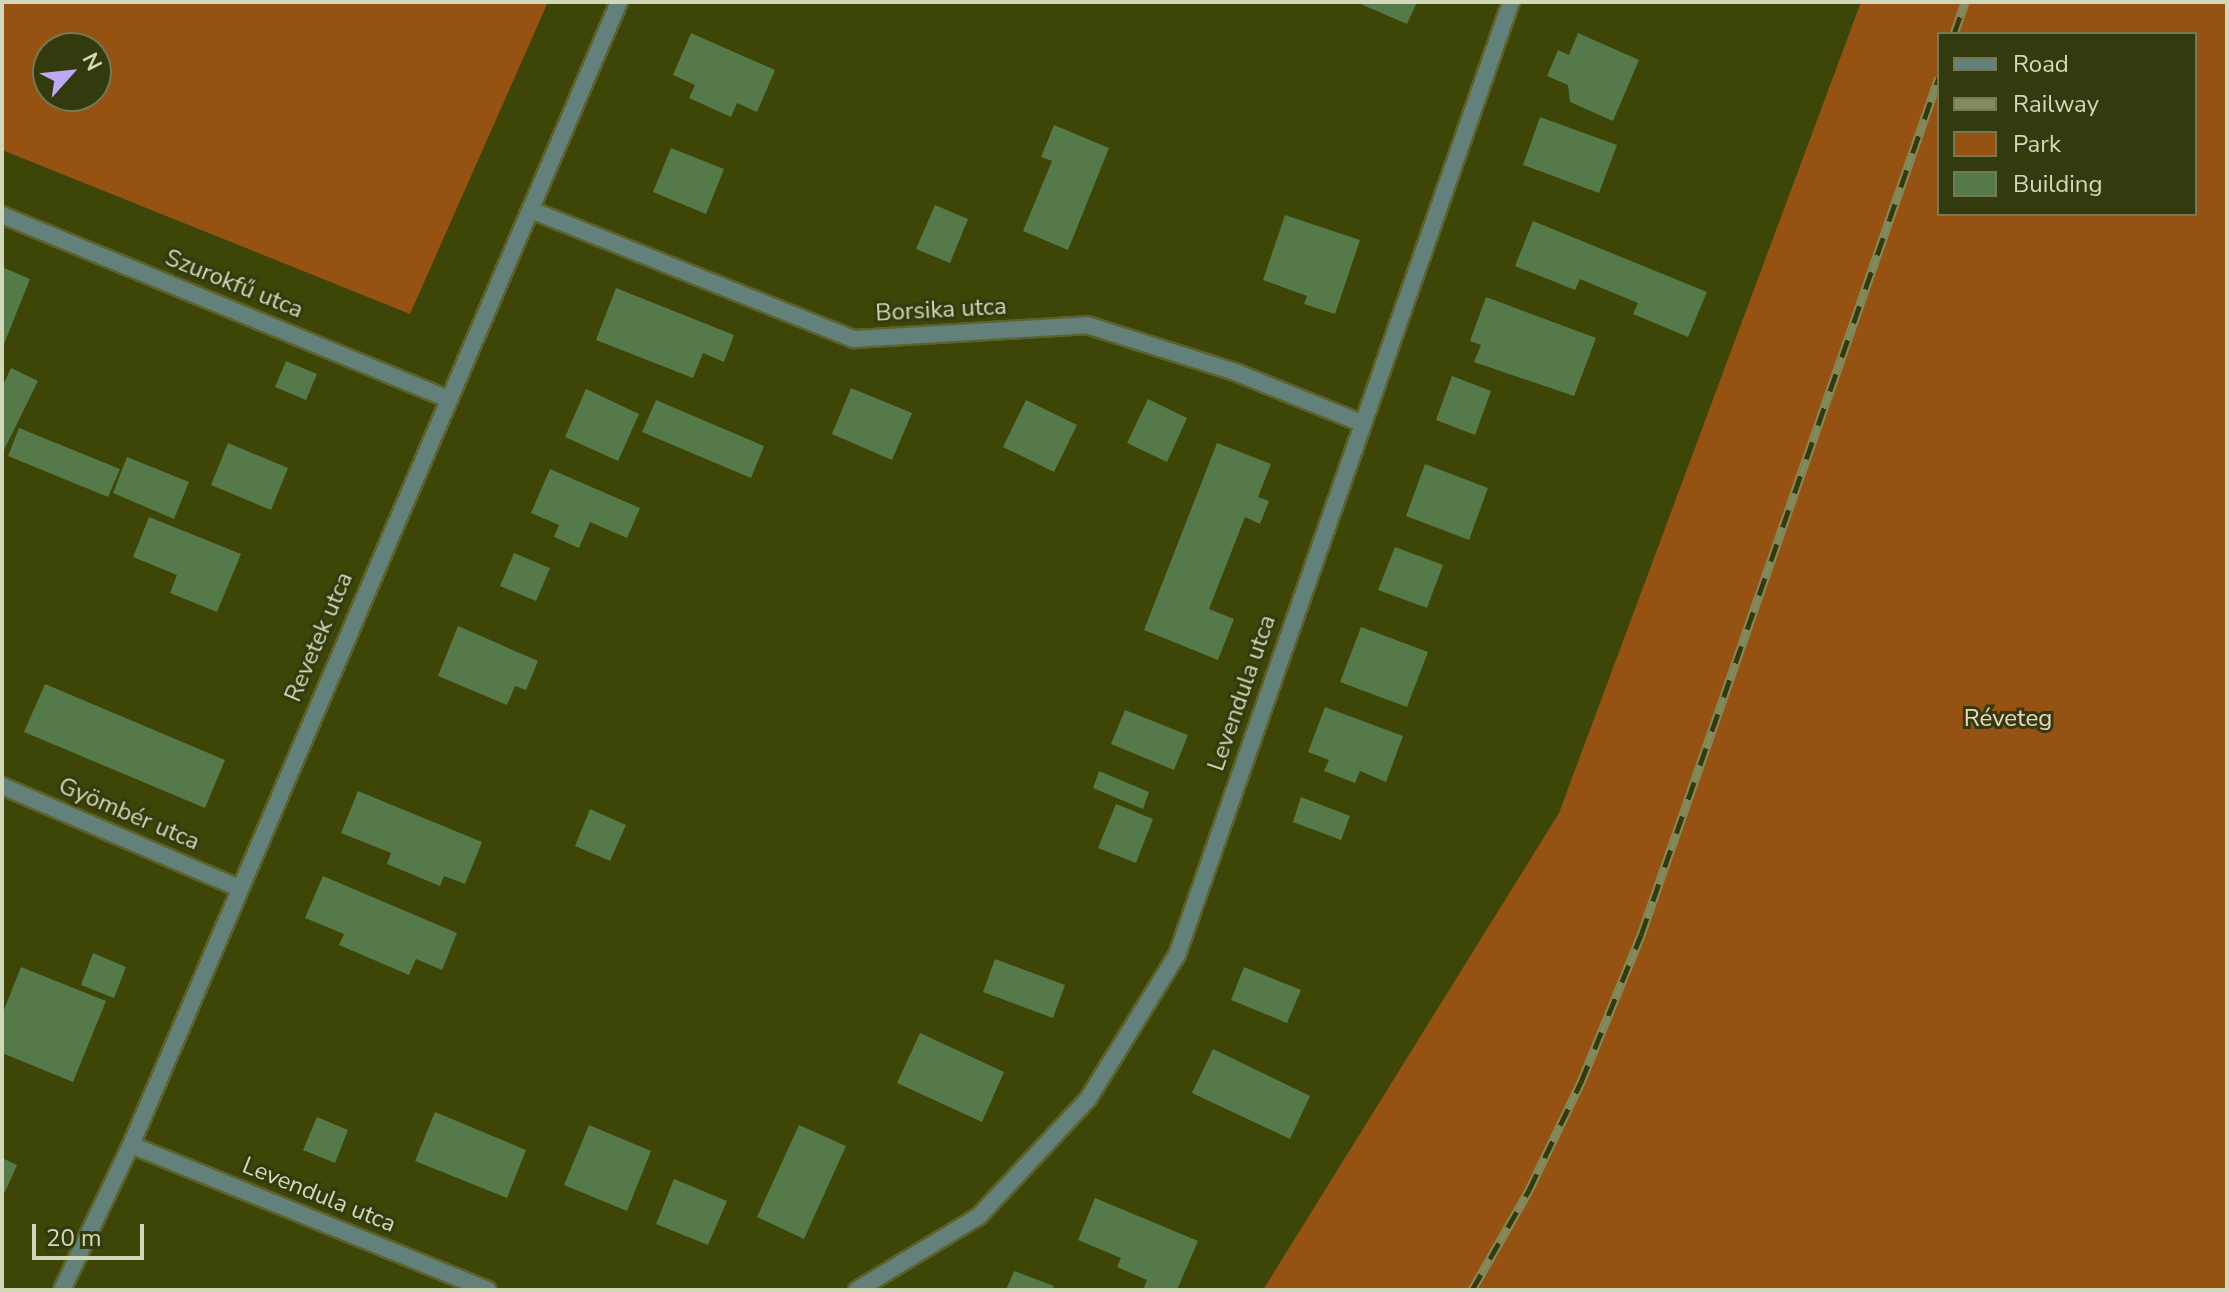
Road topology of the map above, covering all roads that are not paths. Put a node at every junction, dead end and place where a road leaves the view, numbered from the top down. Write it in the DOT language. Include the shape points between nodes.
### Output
graph roads {
  1 [pos="619,2"];
  2 [pos="1511,2"];
  3 [pos="531,210"];
  4 [pos="2,215"];
  5 [pos="447,398"];
  6 [pos="1361,423"];
  7 [pos="2,786"];
  8 [pos="237,887"];
  9 [pos="131,1145"];
  10 [pos="62,1290"];
  11 [pos="488,1290"];
  12 [pos="857,1290"];
  1 -- 3 [label="street, Revetek utca"];
  2 -- 6 [label="street, Levendula utca"];
  3 -- 5 [label="street, Revetek utca"];
  3 -- 6 [label="street, Borsika utca" via="854,339 1087,325 1235,372"];
  4 -- 5 [label="street, Szurokfű utca"];
  5 -- 8 [label="street, Revetek utca"];
  6 -- 12 [label="street, Levendula utca" via="1177,955 1088,1099 979,1216"];
  7 -- 8 [label="street, Gyömbér utca"];
  8 -- 9 [label="street, Revetek utca"];
  9 -- 10 [label="street, Revetek utca"];
  9 -- 11 [label="street, Levendula utca"];
}
